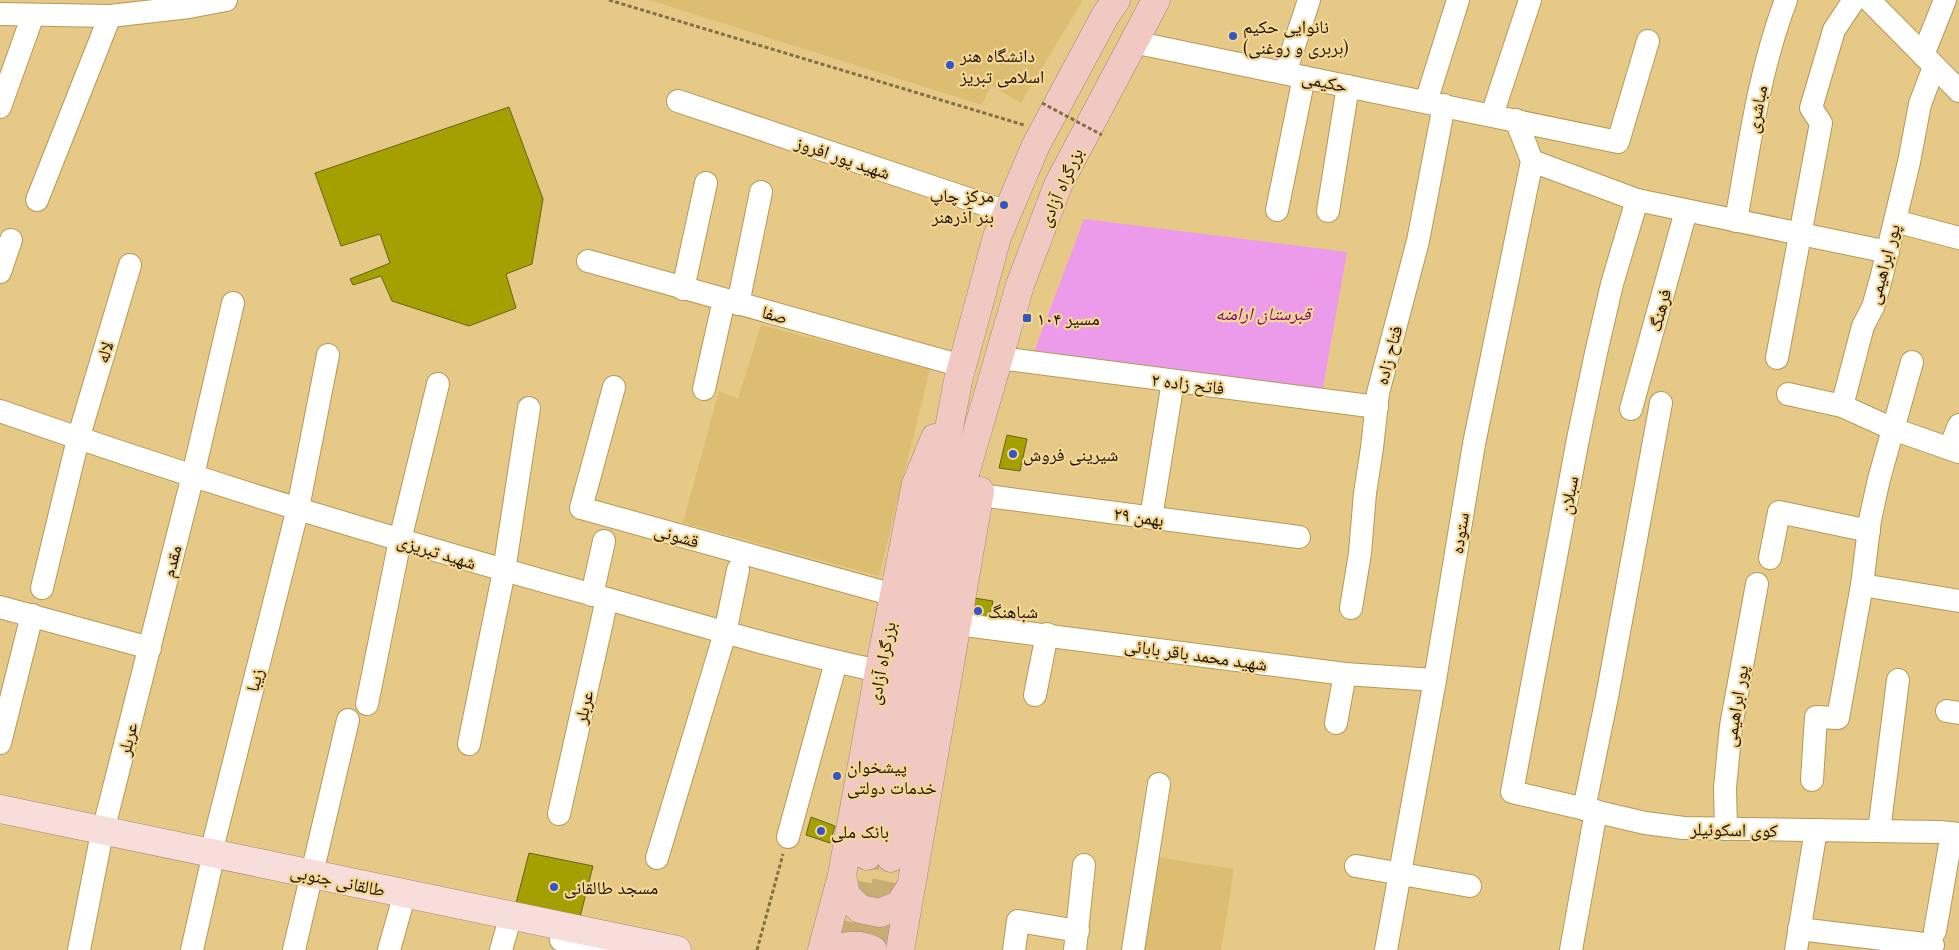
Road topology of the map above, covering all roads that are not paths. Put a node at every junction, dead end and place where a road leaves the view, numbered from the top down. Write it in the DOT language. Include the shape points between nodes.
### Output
graph roads {
  1 [pos="226,0"];
  2 [pos="1156,0"];
  3 [pos="1310,0"];
  4 [pos="1458,0"];
  5 [pos="1530,0"];
  6 [pos="1786,0"];
  7 [pos="1854,0"];
  8 [pos="1869,0"];
  9 [pos="1945,0"];
  10 [pos="1111,5"];
  11 [pos="0,14"];
  12 [pos="33,15"];
  13 [pos="110,16"];
  14 [pos="1648,41"];
  15 [pos="1133,42"];
  16 [pos="1928,61"];
  17 [pos="1295,75"];
  18 [pos="1348,86"];
  19 [pos="1959,92"];
  20 [pos="678,101"];
  21 [pos="1435,104"];
  22 [pos="0,107"];
  23 [pos="1492,115"];
  24 [pos="1516,120"];
  25 [pos="1532,161"];
  26 [pos="706,183"];
  27 [pos="761,192"];
  28 [pos="37,200"];
  29 [pos="1637,200"];
  30 [pos="1277,210"];
  31 [pos="1686,210"];
  32 [pos="1328,211"];
  33 [pos="1007,212"];
  34 [pos="1736,221"];
  35 [pos="1895,221"];
  36 [pos="1800,234"];
  37 [pos="1959,238"];
  38 [pos="10,240"];
  39 [pos="1888,252"];
  40 [pos="588,261"];
  41 [pos="130,265"];
  42 [pos="0,272"];
  43 [pos="683,289"];
  44 [pos="731,302"];
  45 [pos="233,303"];
  46 [pos="328,355"];
  47 [pos="999,358"];
  48 [pos="1777,358"];
  49 [pos="1912,362"];
  50 [pos="960,374"];
  51 [pos="1173,381"];
  52 [pos="438,384"];
  53 [pos="992,385"];
  54 [pos="614,387"];
  55 [pos="704,389"];
  56 [pos="1788,394"];
  57 [pos="1661,403"];
  58 [pos="1842,406"];
  59 [pos="1377,407"];
  60 [pos="529,408"];
  61 [pos="1631,409"];
  62 [pos="0,412"];
  63 [pos="1959,425"];
  64 [pos="1893,429"];
  65 [pos="78,439"];
  66 [pos="1955,450"];
  67 [pos="192,475"];
  68 [pos="980,495"];
  69 [pos="298,508"];
  70 [pos="1151,518"];
  71 [pos="1869,530"];
  72 [pos="1299,537"];
  73 [pos="400,540"];
  74 [pos="604,541"];
  75 [pos="1770,558"];
  76 [pos="738,570"];
  77 [pos="504,571"];
  78 [pos="1757,584"];
  79 [pos="1862,585"];
  80 [pos="42,588"];
  81 [pos="894,595"];
  82 [pos="599,597"];
  83 [pos="1959,601"];
  84 [pos="0,607"];
  85 [pos="1351,608"];
  86 [pos="32,615"];
  87 [pos="957,624"];
  88 [pos="725,633"];
  89 [pos="1047,634"];
  90 [pos="150,648"];
  91 [pos="836,662"];
  92 [pos="879,671"];
  93 [pos="1345,674"];
  94 [pos="1435,680"];
  95 [pos="1898,680"];
  96 [pos="1035,695"];
  97 [pos="367,704"];
  98 [pos="348,720"];
  99 [pos="1336,723"];
  100 [pos="0,743"];
  101 [pos="469,744"];
  102 [pos="1812,780"];
  103 [pos="1159,784"];
  104 [pos="1512,792"];
  105 [pos="0,809"];
  106 [pos="1590,810"];
  107 [pos="559,814"];
  108 [pos="0,822"];
  109 [pos="1726,829"];
  110 [pos="1816,830"];
  111 [pos="1879,831"];
  112 [pos="1955,833"];
  113 [pos="102,837"];
  114 [pos="788,837"];
  115 [pos="657,858"];
  116 [pos="211,860"];
  117 [pos="1084,865"];
  118 [pos="1356,866"];
  119 [pos="1400,873"];
  120 [pos="842,875"];
  121 [pos="310,880"];
  122 [pos="1470,886"];
  123 [pos="910,888"];
  124 [pos="404,900"];
  125 [pos="509,922"];
  126 [pos="1798,940"];
  127 [pos="1076,941"];
  128 [pos="1875,944"];
  129 [pos="636,946"];
  130 [pos="79,950"];
  131 [pos="192,950"];
  132 [pos="294,950"];
  133 [pos="389,950"];
  134 [pos="501,950"];
  135 [pos="609,950"];
  136 [pos="677,950"];
  137 [pos="822,950"];
  138 [pos="833,950"];
  139 [pos="873,950"];
  140 [pos="900,950"];
  141 [pos="1014,950"];
  142 [pos="1134,950"];
  143 [pos="1386,950"];
  144 [pos="1570,950"];
  1 -- 13 [label="street"];
  2 -- 15 [label="highway, بزرگراه آزادی"];
  3 -- 17 [label="street"];
  4 -- 21 [label="street, فتاح زاده"];
  5 -- 23 [label="street"];
  6 -- 34 [label="street, مباشری" via="1759,92"];
  7 -- 36 [label="street" via="1834,30 1812,108 1821,123"];
  8 -- 16 [label="street"];
  9 -- 16 [label="street, پور ابراهیمی"];
  10 -- 33 [label="highway, بزرگراه آزادی" via="1036,145"];
  11 -- 12 [label="street"];
  12 -- 13 [label="street"];
  12 -- 22 [label="street"];
  13 -- 28 [label="street"];
  14 -- 24 [label="street, حکیمی" via="1618,142"];
  15 -- 17 [label="street, حکیمی"];
  15 -- 47 [label="highway, بزرگراه آزادی" via="1058,186 1020,285"];
  16 -- 19 [label="street"];
  16 -- 35 [label="street, پور ابراهیمی"];
  17 -- 18 [label="street, حکیمی"];
  17 -- 30 [label="street"];
  18 -- 21 [label="street, حکیمی"];
  18 -- 32 [label="street"];
  20 -- 33 [label="street, شهید پور افروز"];
  21 -- 23 [label="street, حکیمی"];
  21 -- 59 [label="street, فتاح زاده" via="1418,241 1386,359"];
  23 -- 24 [label="street, حکیمی"];
  24 -- 25 [label="street"];
  25 -- 29 [label="street"];
  25 -- 94 [label="street, ستوده" via="1474,444"];
  26 -- 43 [label="street"];
  27 -- 44 [label="street"];
  29 -- 31 [label="street"];
  29 -- 104 [label="street, سبلان" via="1596,353"];
  31 -- 34 [label="street"];
  31 -- 61 [label="street, فرهنگ"];
  33 -- 50 [label="highway, بزرگراه آزادی" via="997,237"];
  34 -- 36 [label="street"];
  35 -- 37 [label="street"];
  35 -- 39 [label="street, پور ابراهیمی"];
  36 -- 39 [label="street"];
  36 -- 48 [label="street"];
  38 -- 42 [label="street"];
  39 -- 58 [label="street, پور ابراهیمی" via="1873,307 1863,326"];
  40 -- 43 [label="street, صفا"];
  41 -- 65 [label="street, لاله"];
  43 -- 44 [label="street, صفا"];
  44 -- 50 [label="street, صفا"];
  44 -- 55 [label="street"];
  45 -- 67 [label="street, مقدم"];
  46 -- 69 [label="street, زیبا"];
  47 -- 51 [label="street, فاتح زاده ۲"];
  47 -- 53 [label="highway, بزرگراه آزادی"];
  49 -- 64 [label="street"];
  50 -- 53 [label="highway, بزرگراه آزادی" via="879,857 964,477"];
  50 -- 81 [label="highway, بزرگراه آزادی" via="916,484"];
  51 -- 59 [label="street, فاتح زاده ۲"];
  51 -- 70 [label="street"];
  52 -- 73 [label="street"];
  53 -- 68 [label="highway, بزرگراه آزادی"];
  54 -- 81 [label="street, قشونی" via="582,508"];
  56 -- 58 [label="street"];
  57 -- 106 [label="street" via="1607,697"];
  58 -- 64 [label="street"];
  59 -- 85 [label="street, فتاح زاده"];
  60 -- 77 [label="street"];
  62 -- 65 [label="street, شهید تبریزی"];
  63 -- 66 [label="street"];
  64 -- 66 [label="street"];
  64 -- 71 [label="street"];
  65 -- 67 [label="street, شهید تبریزی"];
  65 -- 80 [label="street, لاله"];
  67 -- 69 [label="street, شهید تبریزی"];
  67 -- 90 [label="street, مقدم"];
  68 -- 70 [label="street, ۲۹ بهمن"];
  68 -- 87 [label="highway, بزرگراه آزادی"];
  69 -- 73 [label="street, شهید تبریزی"];
  69 -- 116 [label="street, زیبا"];
  70 -- 72 [label="street, ۲۹ بهمن"];
  71 -- 75 [label="street" via="1779,512"];
  71 -- 79 [label="street"];
  73 -- 77 [label="street, شهید تبریزی"];
  73 -- 97 [label="street"];
  74 -- 82 [label="street, عربلر"];
  76 -- 88 [label="street"];
  77 -- 82 [label="street, شهید تبریزی"];
  77 -- 101 [label="street"];
  78 -- 109 [label="street, پور ابراهیمی" via="1731,726 1725,788"];
  79 -- 83 [label="street"];
  79 -- 102 [label="street" via="1838,718 1816,717"];
  81 -- 92 [label="highway, بزرگراه آزادی"];
  82 -- 88 [label="street, شهید تبریزی"];
  82 -- 107 [label="street, عربلر"];
  84 -- 86 [label="street"];
  86 -- 90 [label="street"];
  86 -- 100 [label="street"];
  87 -- 89 [label="street, شهید محمد باقر بابائی"];
  87 -- 123 [label="highway, بزرگراه آزادی"];
  88 -- 91 [label="street, شهید تبریزی"];
  88 -- 115 [label="street"];
  89 -- 93 [label="street, شهید محمد باقر بابائی"];
  89 -- 96 [label="street"];
  90 -- 113 [label="street, عربلر"];
  91 -- 92 [label="street, شهید تبریزی"];
  91 -- 114 [label="street"];
  92 -- 120 [label="highway, بزرگراه آزادی"];
  93 -- 94 [label="street, شهید محمد باقر بابائی"];
  93 -- 99 [label="street"];
  94 -- 119 [label="street, ستوده"];
  95 -- 111 [label="street"];
  98 -- 121 [label="street"];
  103 -- 142 [label="street"];
  104 -- 106 [label="street, کوی اسکوئیلر"];
  105 -- 113 [label="main road, طالقانی جنوبی"];
  106 -- 109 [label="street, کوی اسکوئیلر" via="1684,828"];
  106 -- 144 [label="street"];
  108 -- 113 [label="street"];
  109 -- 110 [label="street, کوی اسکوئیلر"];
  110 -- 111 [label="street, کوی اسکوئیلر"];
  110 -- 126 [label="street"];
  111 -- 112 [label="street, کوی اسکوئیلر"];
  112 -- 128 [label="street" via="1934,938"];
  113 -- 116 [label="main road, طالقانی جنوبی"];
  113 -- 130 [label="street, عربلر"];
  116 -- 121 [label="main road, طالقانی جنوبی"];
  116 -- 131 [label="street, زیبا"];
  117 -- 127 [label="street"];
  118 -- 119 [label="street"];
  119 -- 122 [label="street"];
  119 -- 143 [label="street, ستوده"];
  120 -- 123 [label="highway" via="846,895 860,909 880,913 899,905"];
  120 -- 137 [label="highway, بزرگراه آزادی"];
  121 -- 124 [label="main road, طالقانی جنوبی"];
  121 -- 132 [label="street"];
  123 -- 140 [label="highway, بزرگراه آزادی"];
  124 -- 125 [label="main road, طالقانی جنوبی"];
  124 -- 133 [label="street"];
  125 -- 129 [label="main road, طالقانی جنوبی"];
  125 -- 134 [label="street"];
  125 -- 135 [label="street"];
  126 -- 128 [label="street"];
  127 -- 141 [label="street" via="1018,921"];
  129 -- 136 [label="main road, طالقانی جنوبی"];
  138 -- 139 [label="highway" via="850,945"];
}
